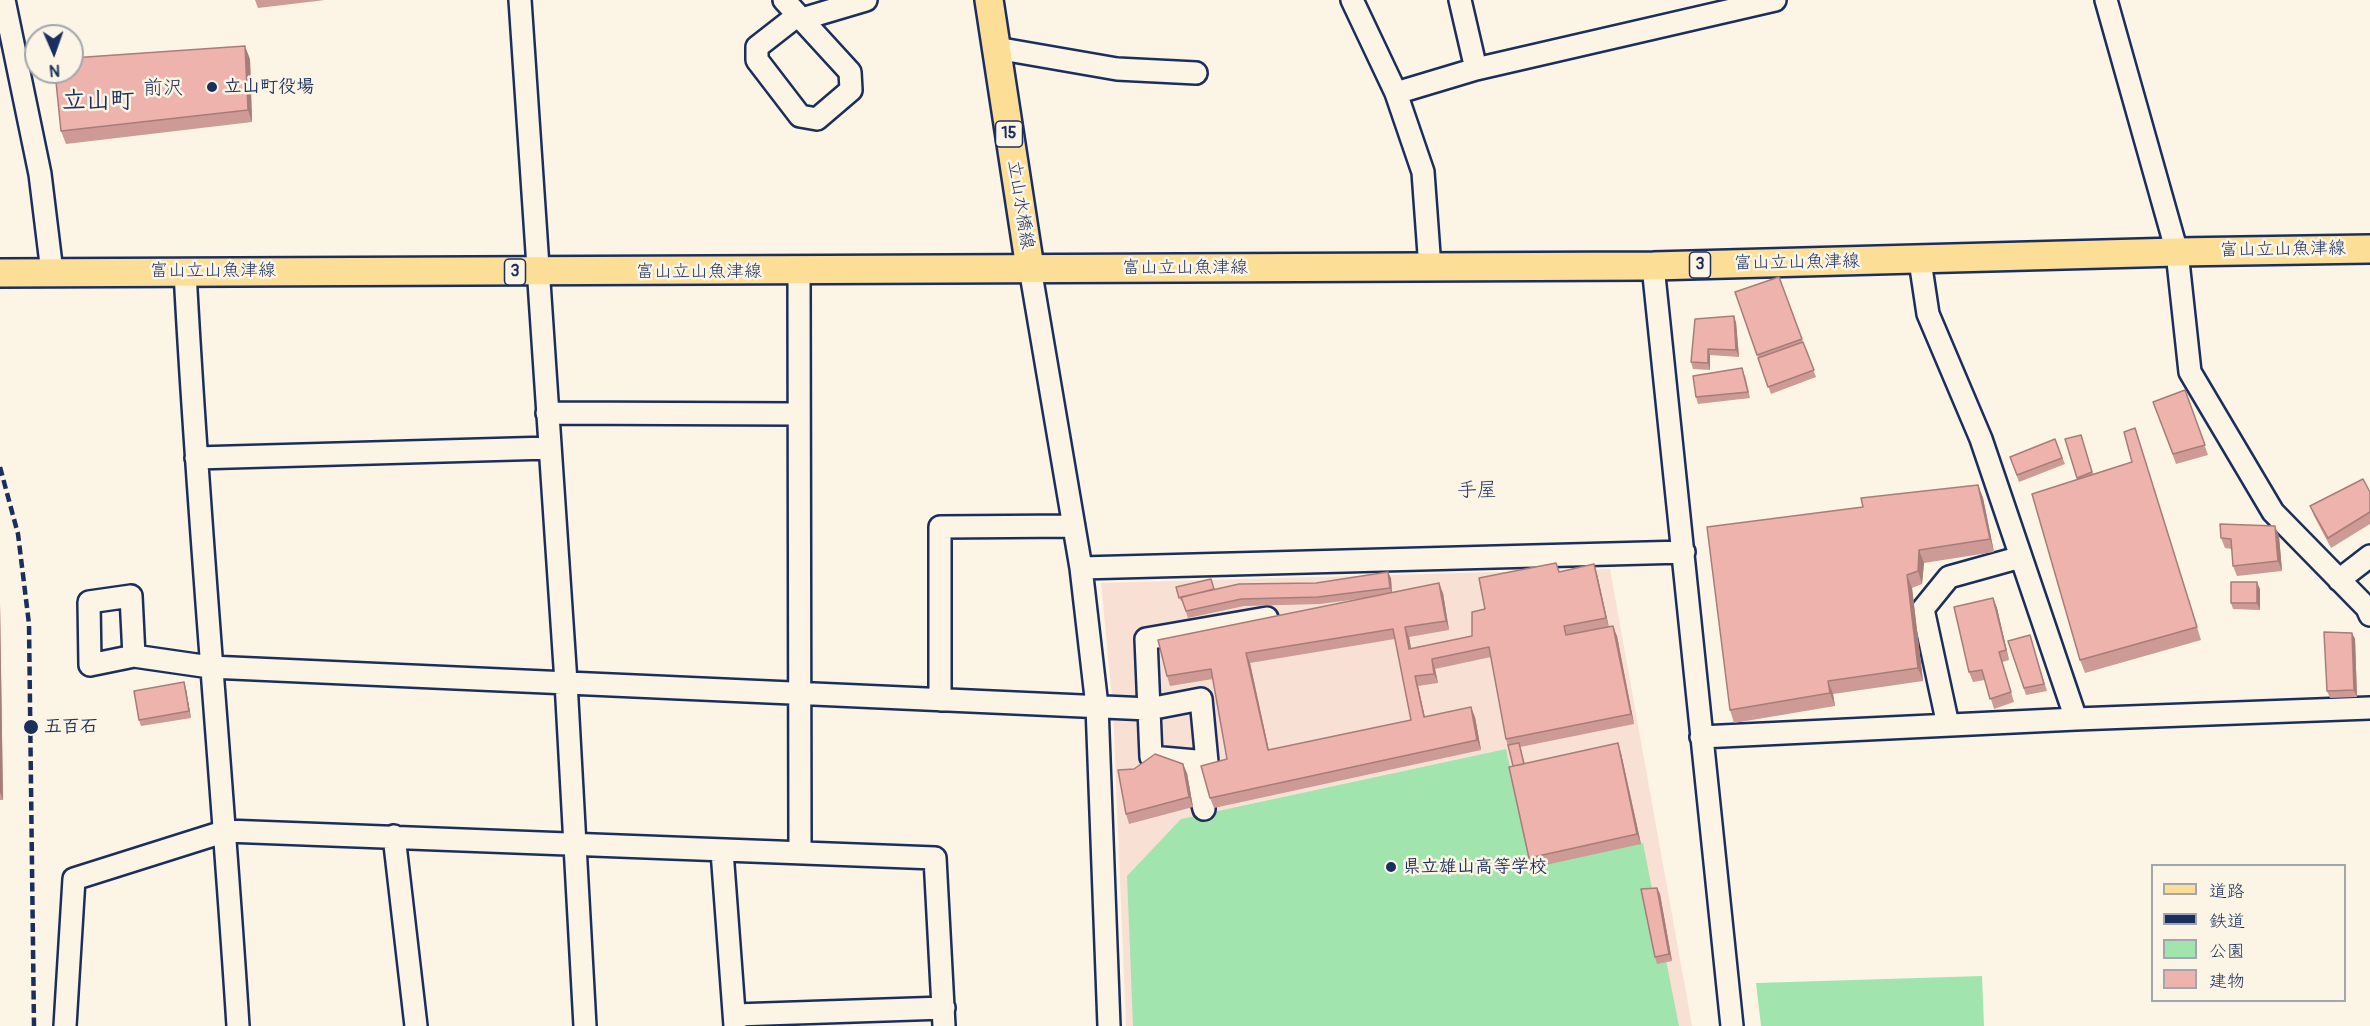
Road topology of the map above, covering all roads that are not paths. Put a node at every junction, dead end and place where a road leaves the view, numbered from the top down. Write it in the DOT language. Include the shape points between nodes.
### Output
graph roads {
  1 [pos="4,0"];
  2 [pos="520,0"];
  3 [pos="866,0"];
  4 [pos="989,0"];
  5 [pos="1352,0"];
  6 [pos="1460,0"];
  7 [pos="1775,0"];
  8 [pos="2106,0"];
  9 [pos="1744,3"];
  10 [pos="795,12"];
  11 [pos="996,48"];
  12 [pos="1476,69"];
  13 [pos="1196,73"];
  14 [pos="1396,93"];
  15 [pos="2370,249"];
  16 [pos="2177,252"];
  17 [pos="1920,261"];
  18 [pos="1653,266"];
  19 [pos="1030,268"];
  20 [pos="1430,268"];
  21 [pos="185,271"];
  22 [pos="799,271"];
  23 [pos="52,272"];
  24 [pos="539,272"];
  25 [pos="0,273"];
  26 [pos="547,413"];
  27 [pos="799,414"];
  28 [pos="549,448"];
  29 [pos="196,458"];
  30 [pos="1074,526"];
  31 [pos="1683,552"];
  32 [pos="2370,556"];
  33 [pos="2021,557"];
  34 [pos="1081,568"];
  35 [pos="2339,580"];
  36 [pos="2370,615"];
  37 [pos="1268,618"];
  38 [pos="134,656"];
  39 [pos="210,667"];
  40 [pos="566,682"];
  41 [pos="800,692"];
  42 [pos="940,700"];
  43 [pos="1097,706"];
  44 [pos="2370,708"];
  45 [pos="1149,709"];
  46 [pos="2076,719"];
  47 [pos="1948,725"];
  48 [pos="1701,737"];
  49 [pos="1192,761"];
  50 [pos="1203,809"];
  51 [pos="226,831"];
  52 [pos="394,836"];
  53 [pos="574,844"];
  54 [pos="722,851"];
  55 [pos="801,851"];
  56 [pos="944,1017"];
  57 [pos="735,1021"];
  58 [pos="66,1026"];
  59 [pos="238,1026"];
  60 [pos="416,1026"];
  61 [pos="585,1026"];
  62 [pos="1109,1026"];
  63 [pos="1732,1026"];
  1 -- 23 [label="street" via="40,174"];
  2 -- 24 [label="street"];
  3 -- 10 [label="street"];
  4 -- 11 [label="main road, 立山水橋線 / 15"];
  5 -- 14 [label="street"];
  6 -- 12 [label="street"];
  7 -- 9 [label="street"];
  8 -- 16 [label="street"];
  9 -- 12 [label="street"];
  10 -- 10 [label="street" via="850,72 851,90 817,119 800,116 757,60 757,47"];
  11 -- 13 [label="street" via="1117,69"];
  11 -- 19 [label="main road, 立山水橋線 / 15"];
  12 -- 14 [label="street"];
  14 -- 20 [label="street" via="1423,172"];
  15 -- 16 [label="main road, 富山立山魚津線 / 3"];
  16 -- 17 [label="main road, 富山立山魚津線 / 3"];
  16 -- 35 [label="street" via="2190,372 2273,512"];
  17 -- 18 [label="main road, 富山立山魚津線 / 3"];
  17 -- 33 [label="street" via="1928,314 1981,439"];
  18 -- 20 [label="main road, 富山立山魚津線 / 3"];
  18 -- 31 [label="street"];
  19 -- 20 [label="main road, 富山立山魚津線 / 3"];
  19 -- 22 [label="main road, 富山立山魚津線 / 3"];
  19 -- 30 [label="street"];
  21 -- 23 [label="main road, 富山立山魚津線 / 3"];
  21 -- 24 [label="main road, 富山立山魚津線 / 3"];
  21 -- 29 [label="street"];
  22 -- 24 [label="main road, 富山立山魚津線 / 3"];
  22 -- 27 [label="street"];
  23 -- 25 [label="main road, 富山立山魚津線 / 3"];
  24 -- 26 [label="street"];
  26 -- 27 [label="street"];
  26 -- 28 [label="street"];
  27 -- 41 [label="street"];
  28 -- 29 [label="street"];
  28 -- 40 [label="street"];
  29 -- 39 [label="street"];
  30 -- 34 [label="street"];
  30 -- 42 [label="street" via="940,527"];
  31 -- 34 [label="street"];
  31 -- 48 [label="street"];
  32 -- 35 [label="street"];
  33 -- 46 [label="street"];
  33 -- 47 [label="street" via="1949,577 1923,609"];
  34 -- 43 [label="street"];
  35 -- 36 [label="street"];
  37 -- 45 [label="street" via="1146,639"];
  38 -- 39 [label="street"];
  39 -- 40 [label="street"];
  39 -- 51 [label="street"];
  40 -- 41 [label="street"];
  40 -- 53 [label="street"];
  41 -- 42 [label="street"];
  41 -- 55 [label="street"];
  42 -- 43 [label="street"];
  43 -- 45 [label="street"];
  43 -- 62 [label="street"];
  44 -- 46 [label="street"];
  45 -- 49 [label="street" via="1151,756"];
  45 -- 49 [label="street" via="1202,699 1207,762"];
  46 -- 47 [label="street"];
  47 -- 48 [label="street"];
  48 -- 63 [label="street"];
  49 -- 50 [label="street"];
  51 -- 52 [label="street"];
  51 -- 58 [label="street" via="74,879"];
  51 -- 59 [label="street"];
  52 -- 53 [label="street"];
  52 -- 60 [label="street"];
  53 -- 54 [label="street"];
  53 -- 61 [label="street"];
  54 -- 55 [label="street"];
  54 -- 57 [label="street"];
  55 -- 56 [label="street" via="935,858"];
  56 -- 57 [label="street"];
}
